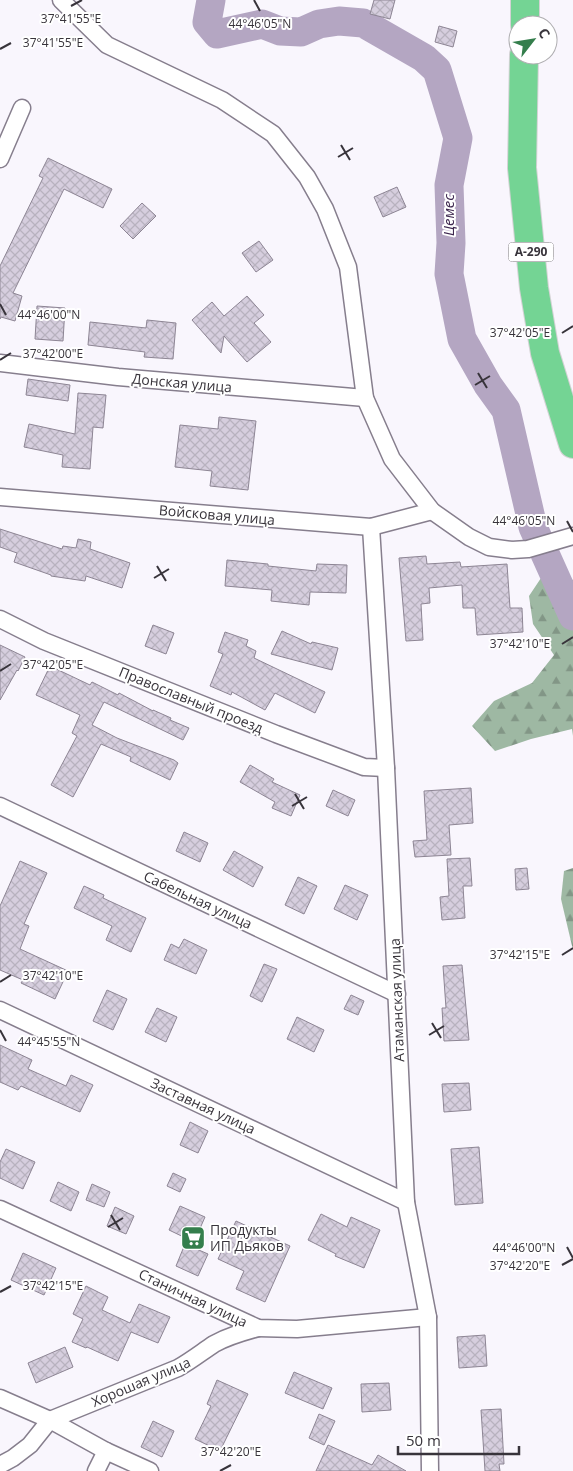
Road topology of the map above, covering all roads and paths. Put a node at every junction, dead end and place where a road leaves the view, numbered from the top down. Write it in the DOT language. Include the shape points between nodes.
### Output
graph roads {
  1 [pos="61,0"];
  2 [pos="525,0"];
  3 [pos="524,15"];
  4 [pos="524,65"];
  5 [pos="22,108"];
  6 [pos="0,159"];
  7 [pos="0,363"];
  8 [pos="365,398"];
  9 [pos="573,444"];
  10 [pos="0,497"];
  11 [pos="432,511"];
  12 [pos="371,527"];
  13 [pos="573,536"];
  14 [pos="0,619"];
  15 [pos="386,768"];
  16 [pos="0,806"];
  17 [pos="397,994"];
  18 [pos="0,1010"];
  19 [pos="406,1202"];
  20 [pos="0,1209"];
  21 [pos="428,1317"];
  22 [pos="258,1328"];
  23 [pos="0,1398"];
  24 [pos="50,1420"];
  25 [pos="106,1451"];
  26 [pos="0,1465"];
  27 [pos="96,1471"];
  28 [pos="150,1471"];
  29 [pos="430,1471"];
  1 -- 8 [label="street" via="107,45 222,100 273,134 307,177 325,209 348,267"];
  2 -- 3 [label="highway"];
  4 -- 9 [label="highway, А-290" via="522,168 534,288 545,353"];
  5 -- 6 [label="street"];
  7 -- 8 [label="street, Донская улица" via="118,378"];
  8 -- 11 [label="street" via="392,459"];
  10 -- 12 [label="street, Войсковая улица"];
  11 -- 12 [label="street, Войсковая улица"];
  11 -- 13 [label="street" via="469,538 489,547 528,549"];
  12 -- 15 [label="street, Атаманская улица"];
  14 -- 15 [label="street, Православный проезд" via="44,641 276,734 364,767"];
  15 -- 17 [label="street, Атаманская улица"];
  16 -- 17 [label="street, Сабельная улица"];
  17 -- 19 [label="street, Атаманская улица"];
  18 -- 19 [label="street, Заставная улица"];
  19 -- 21 [label="street, Атаманская улица"];
  20 -- 22 [label="street, Станичная улица"];
  21 -- 22 [label="street, Станичная улица" via="297,1329"];
  21 -- 29 [label="street, Атаманская улица"];
  22 -- 24 [label="street, Хорошая улица" via="234,1334 178,1368"];
  23 -- 24 [label="street"];
  24 -- 25 [label="street"];
  24 -- 26 [label="street, Хорошая улица" via="30,1445"];
  25 -- 27 [label="street"];
  25 -- 28 [label="street"];
}
